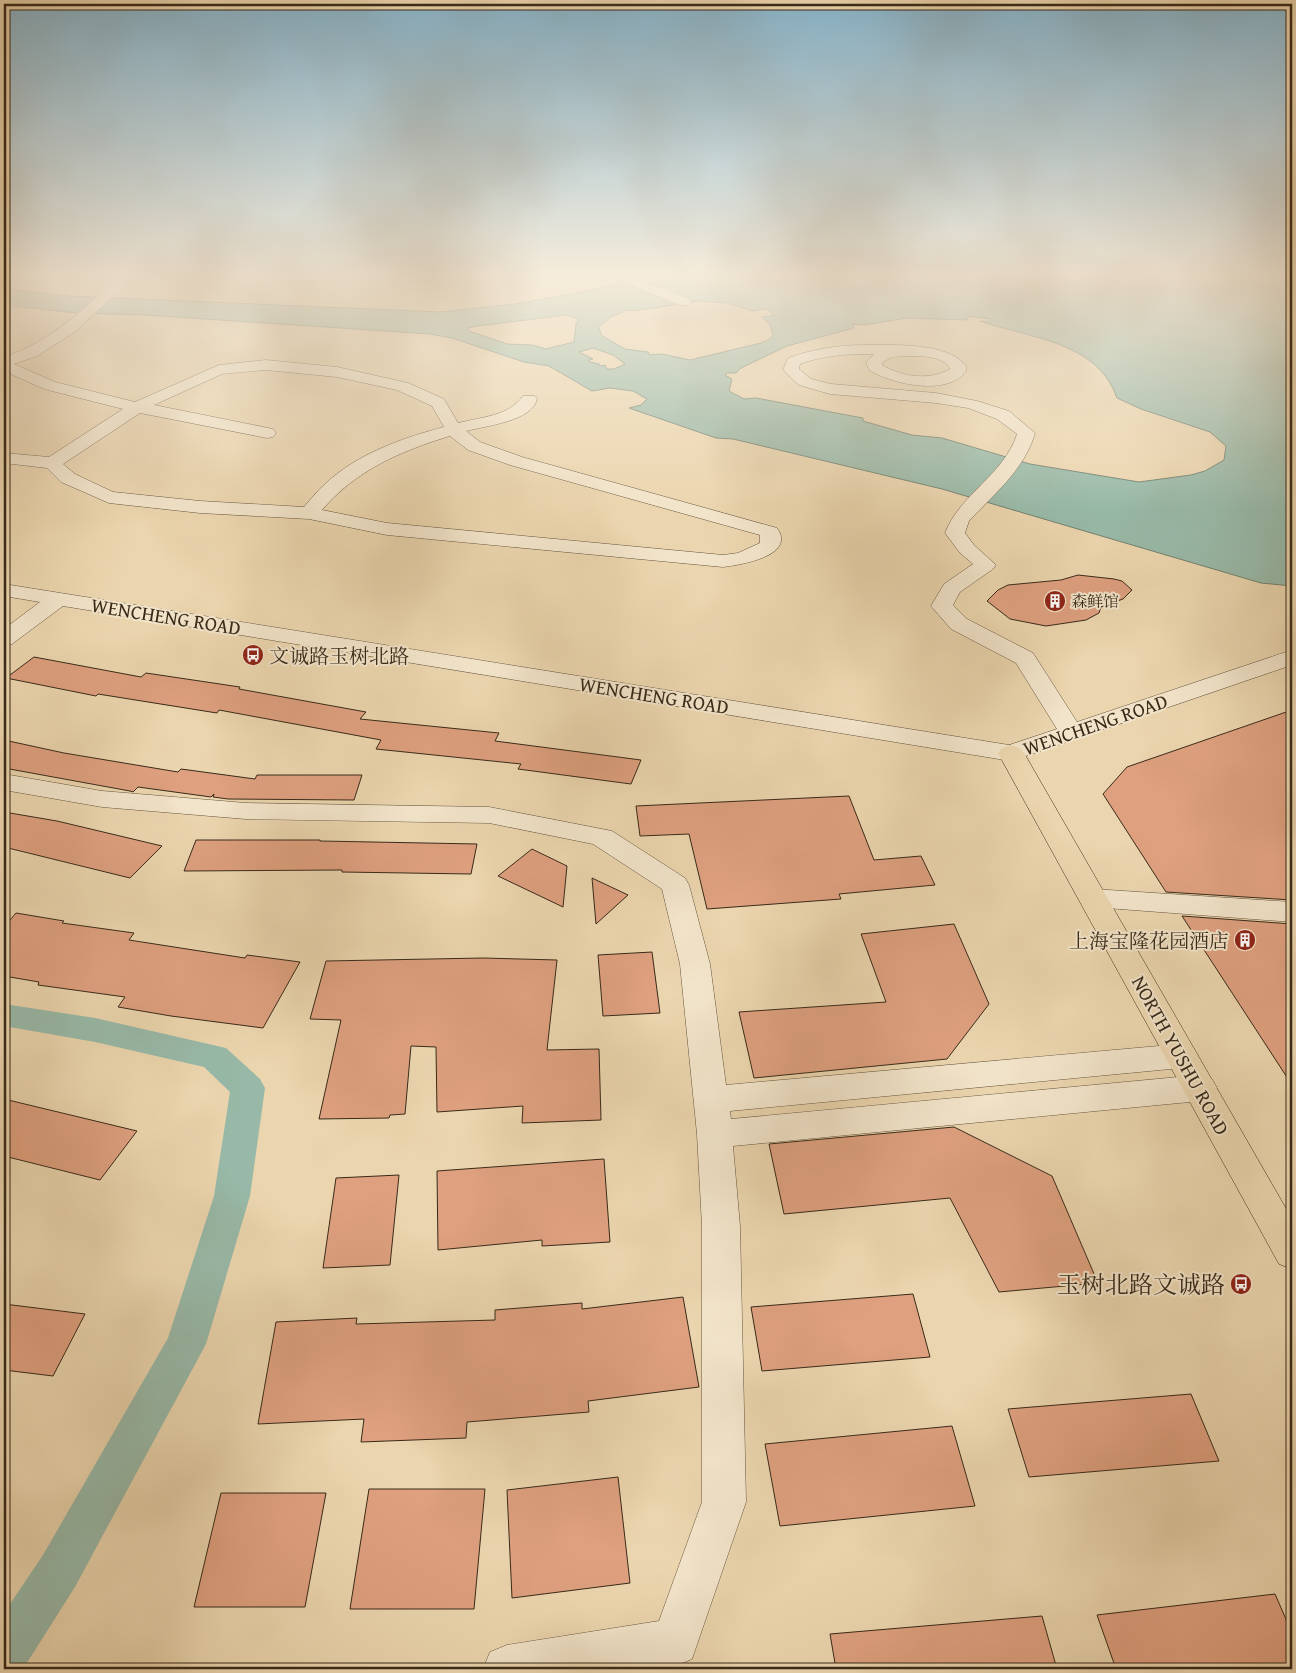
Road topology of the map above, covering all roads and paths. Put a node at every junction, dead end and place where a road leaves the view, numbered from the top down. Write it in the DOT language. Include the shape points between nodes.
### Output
graph roads {
  1 [pos="29,354"];
  2 [pos="817,354"];
  3 [pos="4,363"];
  4 [pos="529,398"];
  5 [pos="137,407"];
  6 [pos="454,430"];
  7 [pos="267,433"];
  8 [pos="4,458"];
  9 [pos="52,463"];
  10 [pos="309,513"];
  11 [pos="4,590"];
  12 [pos="59,599"];
  13 [pos="4,640"];
  14 [pos="1292,657"];
  15 [pos="1071,732"];
  16 [pos="1011,753"];
  17 [pos="4,782"];
  18 [pos="1093,898"];
  19 [pos="1292,912"];
  20 [pos="1190,1072"];
  21 [pos="712,1117"];
  22 [pos="1292,1253"];
  23 [pos="507,1669"];
  1 -- 3 [label="street"];
  2 -- 15 [label="street" via="793,361 791,370 803,382 821,389 927,396 986,408 1018,424 1026,433 1015,460 960,519 955,533 986,566 951,588 942,606 959,624 1025,658"];
  3 -- 5 [label="street" via="50,386"];
  4 -- 6 [label="street" via="528,404 516,413"];
  5 -- 6 [label="street" via="219,370 266,365 337,372 402,386 438,403"];
  5 -- 7 [label="street"];
  5 -- 9 [label="street"];
  6 -- 10 [label="street" via="401,446 360,466 332,487"];
  6 -- 10 [label="street" via="474,446 516,461 770,532 770,546 743,558 723,561 386,529"];
  8 -- 9 [label="street"];
  9 -- 10 [label="street" via="68,478 109,497 200,507"];
  11 -- 12 [label="street, WENCHENG ROAD"];
  12 -- 13 [label="street"];
  12 -- 16 [label="street, WENCHENG ROAD"];
  14 -- 15 [label="street, WENCHENG ROAD"];
  15 -- 16 [label="street, WENCHENG ROAD"];
  16 -- 18 [label="main road, NORTH YUSHU ROAD"];
  17 -- 21 [label="street" via="102,799 246,811 489,815 602,837 675,885 695,964"];
  18 -- 19 [label="street"];
  18 -- 20 [label="main road, NORTH YUSHU ROAD"];
  20 -- 21 [label="street"];
  20 -- 22 [label="main road, NORTH YUSHU ROAD"];
  21 -- 23 [label="street" via="721,1226 724,1502 675,1642"];
}
